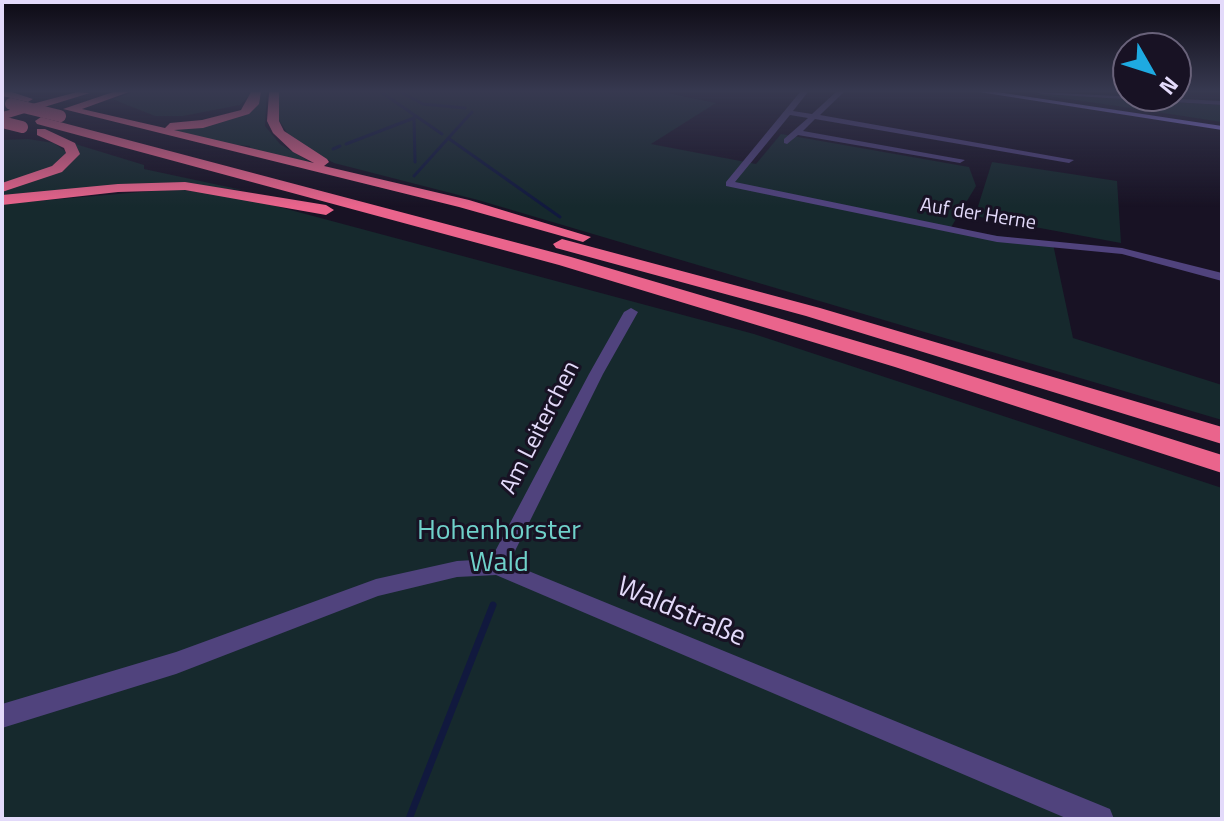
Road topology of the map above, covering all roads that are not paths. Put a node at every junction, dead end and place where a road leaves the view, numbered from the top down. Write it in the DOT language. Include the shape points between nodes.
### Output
graph roads {
  1 [pos="46,130"];
  2 [pos="55,130"];
  3 [pos="58,130"];
  4 [pos="116,130"];
  5 [pos="158,130"];
  6 [pos="278,130"];
  7 [pos="773,130"];
  8 [pos="892,130"];
  9 [pos="796,132"];
  10 [pos="787,141"];
  11 [pos="960,160"];
  12 [pos="1069,160"];
  13 [pos="2,188"];
  14 [pos="408,190"];
  15 [pos="2,200"];
  16 [pos="326,210"];
  17 [pos="1222,277"];
  18 [pos="631,312"];
  19 [pos="813,312"];
  20 [pos="903,362"];
  21 [pos="1222,436"];
  22 [pos="1222,464"];
  23 [pos="497,567"];
  24 [pos="2,716"];
  25 [pos="1100,819"];
  1 -- 13 [label="highway" via="73,154 57,169"];
  2 -- 16 [label="highway"];
  3 -- 20 [label="highway" via="357,203"];
  4 -- 19 [label="highway, bridge"];
  5 -- 14 [label="highway"];
  6 -- 14 [label="highway" via="298,149 341,171"];
  7 -- 17 [label="street, Auf der Herne" via="729,184 997,239 1122,251"];
  8 -- 12 [label="street"];
  9 -- 10 [label="street"];
  9 -- 11 [label="street"];
  14 -- 19 [label="highway" via="781,296"];
  15 -- 16 [label="highway" via="185,186"];
  16 -- 20 [label="highway" via="796,342"];
  18 -- 23 [label="street, Am Leiterchen"];
  19 -- 21 [label="highway"];
  20 -- 22 [label="highway"];
  23 -- 24 [label="street, Waldstraße" via="457,569 376,588 176,663"];
  23 -- 25 [label="street, Waldstraße"];
}
